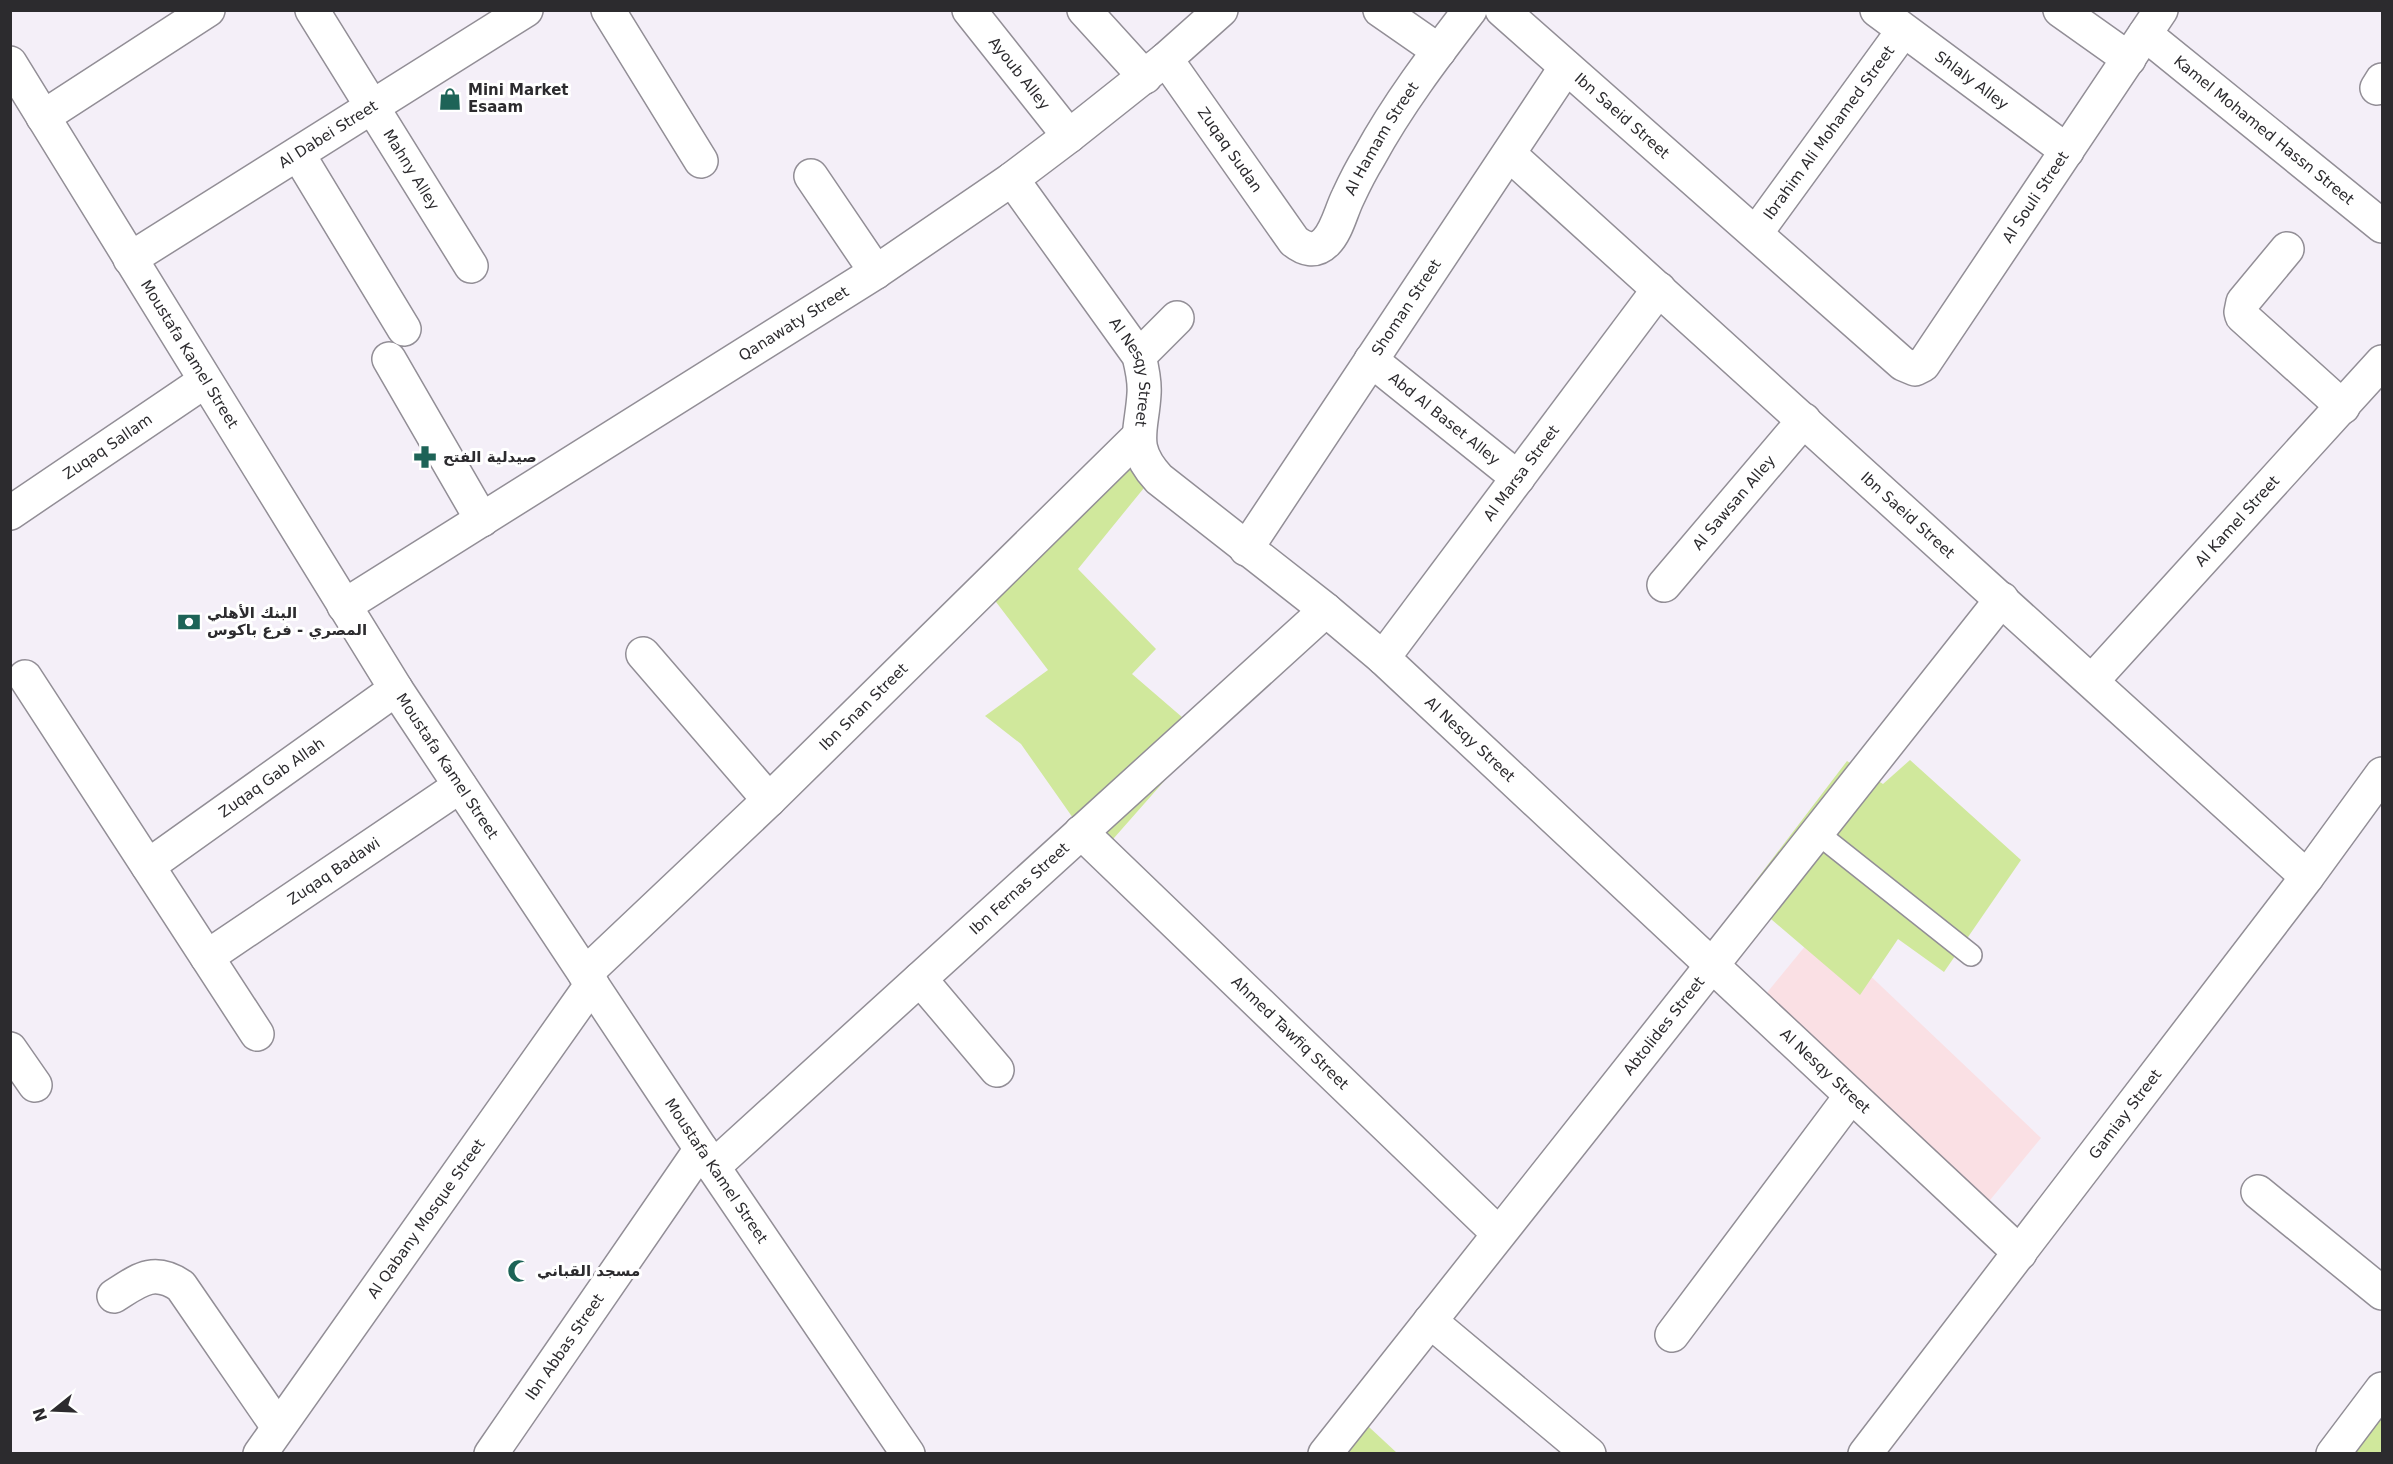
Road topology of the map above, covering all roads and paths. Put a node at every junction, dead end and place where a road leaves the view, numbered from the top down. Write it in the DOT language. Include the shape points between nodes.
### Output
graph roads {
  1 [pos="208,10"];
  2 [pos="312,10"];
  3 [pos="526,10"];
  4 [pos="608,10"];
  5 [pos="969,10"];
  6 [pos="1084,10"];
  7 [pos="1221,10"];
  8 [pos="1380,10"];
  9 [pos="1470,10"];
  10 [pos="1502,10"];
  11 [pos="1877,10"];
  12 [pos="2061,10"];
  13 [pos="1903,32"];
  14 [pos="2145,34"];
  15 [pos="1438,51"];
  16 [pos="10,63"];
  17 [pos="1566,67"];
  18 [pos="1156,68"];
  19 [pos="372,107"];
  20 [pos="43,117"];
  21 [pos="1069,136"];
  22 [pos="2067,151"];
  23 [pos="298,154"];
  24 [pos="1509,154"];
  25 [pos="701,161"];
  26 [pos="811,176"];
  27 [pos="1012,178"];
  28 [pos="2382,226"];
  29 [pos="1755,232"];
  30 [pos="1294,241"];
  31 [pos="2287,249"];
  32 [pos="130,259"];
  33 [pos="471,266"];
  34 [pos="876,272"];
  35 [pos="1659,289"];
  36 [pos="1177,318"];
  37 [pos="404,329"];
  38 [pos="1139,356"];
  39 [pos="389,359"];
  40 [pos="1371,360"];
  41 [pos="2382,362"];
  42 [pos="1903,364"];
  43 [pos="205,381"];
  44 [pos="2343,407"];
  45 [pos="1804,420"];
  46 [pos="1139,436"];
  47 [pos="1518,478"];
  48 [pos="10,513"];
  49 [pos="482,520"];
  50 [pos="1246,549"];
  51 [pos="1664,585"];
  52 [pos="2002,599"];
  53 [pos="344,606"];
  54 [pos="1326,610"];
  55 [pos="643,654"];
  56 [pos="1383,658"];
  57 [pos="25,677"];
  58 [pos="2092,681"];
  59 [pos="396,689"];
  60 [pos="2382,774"];
  61 [pos="460,786"];
  62 [pos="769,800"];
  63 [pos="1081,832"];
  64 [pos="1816,832"];
  65 [pos="148,866"];
  66 [pos="2307,878"];
  67 [pos="1971,955"];
  68 [pos="207,957"];
  69 [pos="1710,965"];
  70 [pos="588,979"];
  71 [pos="920,979"];
  72 [pos="257,1034"];
  73 [pos="10,1049"];
  74 [pos="997,1070"];
  75 [pos="35,1085"];
  76 [pos="1851,1096"];
  77 [pos="707,1158"];
  78 [pos="2258,1192"];
  79 [pos="1498,1233"];
  80 [pos="2020,1253"];
  81 [pos="2382,1293"];
  82 [pos="114,1296"];
  83 [pos="1430,1321"];
  84 [pos="1672,1335"];
  85 [pos="2382,1389"];
  86 [pos="278,1427"];
  87 [pos="260,1454"];
  88 [pos="491,1454"];
  89 [pos="908,1454"];
  90 [pos="1325,1454"];
  91 [pos="1589,1454"];
  92 [pos="1865,1454"];
  93 [pos="2333,1454"];
  1 -- 20 [label="street"];
  2 -- 19 [label="street, Mahny Alley"];
  3 -- 19 [label="street, Al Dabei Street"];
  4 -- 25 [label="street"];
  5 -- 21 [label="street, Ayoub Alley"];
  6 -- 18 [label="street, Zuqaq Sudan"];
  7 -- 18 [label="street, Qanawaty Street"];
  8 -- 15 [label="street"];
  9 -- 15 [label="street, Al Hamam Street"];
  10 -- 17 [label="street, Ibn Saeid Street"];
  11 -- 13 [label="street, Shlaly Alley"];
  12 -- 14 [label="street, Kamel Mohamed Hassn Street"];
  13 -- 22 [label="street, Shlaly Alley"];
  13 -- 29 [label="street, Ibrahim Ali Mohamed Street"];
  14 -- 22 [label="street, Al Souli Street"];
  14 -- 28 [label="street, Kamel Mohamed Hassn Street"];
  15 -- 30 [label="street, Al Hamam Street" via="1389,121 1331,236 1319,248 1301,247"];
  16 -- 20 [label="street, Moustafa Kamel Street"];
  17 -- 24 [label="street, Shoman Street"];
  17 -- 29 [label="street, Ibn Saeid Street"];
  18 -- 21 [label="street, Qanawaty Street"];
  18 -- 30 [label="street, Zuqaq Sudan"];
  19 -- 23 [label="street, Al Dabei Street"];
  19 -- 33 [label="street, Mahny Alley"];
  20 -- 32 [label="street, Moustafa Kamel Street"];
  21 -- 27 [label="street, Qanawaty Street"];
  22 -- 42 [label="street, Al Souli Street" via="1923,365 1915,369"];
  23 -- 32 [label="street, Al Dabei Street"];
  23 -- 37 [label="street"];
  24 -- 35 [label="street, Ibn Saeid Street"];
  24 -- 40 [label="street, Shoman Street"];
  26 -- 34 [label="street"];
  27 -- 34 [label="street, Qanawaty Street"];
  27 -- 38 [label="street, Al Nesqy Street"];
  29 -- 42 [label="street, Ibn Saeid Street"];
  31 -- 44 [label="street" via="2243,302 2242,316"];
  32 -- 43 [label="street, Moustafa Kamel Street"];
  34 -- 49 [label="street, Qanawaty Street"];
  35 -- 45 [label="street, Ibn Saeid Street"];
  35 -- 47 [label="street, Al Marsa Street"];
  36 -- 38 [label="street"];
  38 -- 46 [label="street, Al Nesqy Street" via="1144,391"];
  39 -- 49 [label="street"];
  40 -- 47 [label="street, Abd Al Baset Alley"];
  40 -- 50 [label="street, Shoman Street"];
  41 -- 44 [label="street, Al Kamel Street"];
  43 -- 48 [label="street, Zuqaq Sallam"];
  43 -- 53 [label="street, Moustafa Kamel Street"];
  44 -- 58 [label="street, Al Kamel Street"];
  45 -- 51 [label="street, Al Sawsan Alley"];
  45 -- 52 [label="street, Ibn Saeid Street"];
  46 -- 50 [label="street, Al Nesqy Street" via="1145,460 1159,479"];
  46 -- 62 [label="street, Ibn Snan Street"];
  47 -- 56 [label="street, Al Marsa Street"];
  49 -- 53 [label="street, Qanawaty Street"];
  50 -- 54 [label="street, Al Nesqy Street"];
  52 -- 58 [label="street, Ibn Saeid Street"];
  52 -- 64 [label="street, Abtolides Street"];
  53 -- 59 [label="street, Moustafa Kamel Street"];
  54 -- 56 [label="street, Al Nesqy Street"];
  54 -- 63 [label="street, Ibn Fernas Street"];
  55 -- 62 [label="street"];
  56 -- 69 [label="street, Al Nesqy Street"];
  57 -- 65 [label="street"];
  58 -- 66 [label="street, Ibn Saeid Street"];
  59 -- 61 [label="street, Moustafa Kamel Street"];
  59 -- 65 [label="street, Zuqaq Gab Allah"];
  60 -- 66 [label="street, Gamiay Street"];
  61 -- 68 [label="street, Zuqaq Badawi"];
  61 -- 70 [label="street, Moustafa Kamel Street"];
  62 -- 70 [label="street, Ibn Snan Street"];
  63 -- 71 [label="street, Ibn Fernas Street"];
  63 -- 79 [label="street, Ahmed Tawfiq Street"];
  64 -- 67 [label="lane"];
  64 -- 69 [label="street, Abtolides Street"];
  65 -- 68 [label="street"];
  66 -- 80 [label="street, Gamiay Street"];
  68 -- 72 [label="street"];
  69 -- 76 [label="street, Al Nesqy Street"];
  69 -- 79 [label="street, Abtolides Street"];
  70 -- 77 [label="street, Moustafa Kamel Street"];
  70 -- 86 [label="street, Al Qabany Mosque Street"];
  71 -- 74 [label="street"];
  71 -- 77 [label="street, Ibn Fernas Street"];
  73 -- 75 [label="street"];
  76 -- 80 [label="street, Al Nesqy Street"];
  76 -- 84 [label="street"];
  77 -- 88 [label="street, Ibn Abbas Street"];
  77 -- 89 [label="street, Moustafa Kamel Street"];
  78 -- 81 [label="street"];
  79 -- 83 [label="street, Abtolides Street"];
  80 -- 92 [label="street, Gamiay Street"];
  82 -- 86 [label="street" via="150,1276 181,1286"];
  83 -- 90 [label="street, Abtolides Street"];
  83 -- 91 [label="street"];
  85 -- 93 [label="street"];
  86 -- 87 [label="street, Al Qabany Mosque Street"];
}
